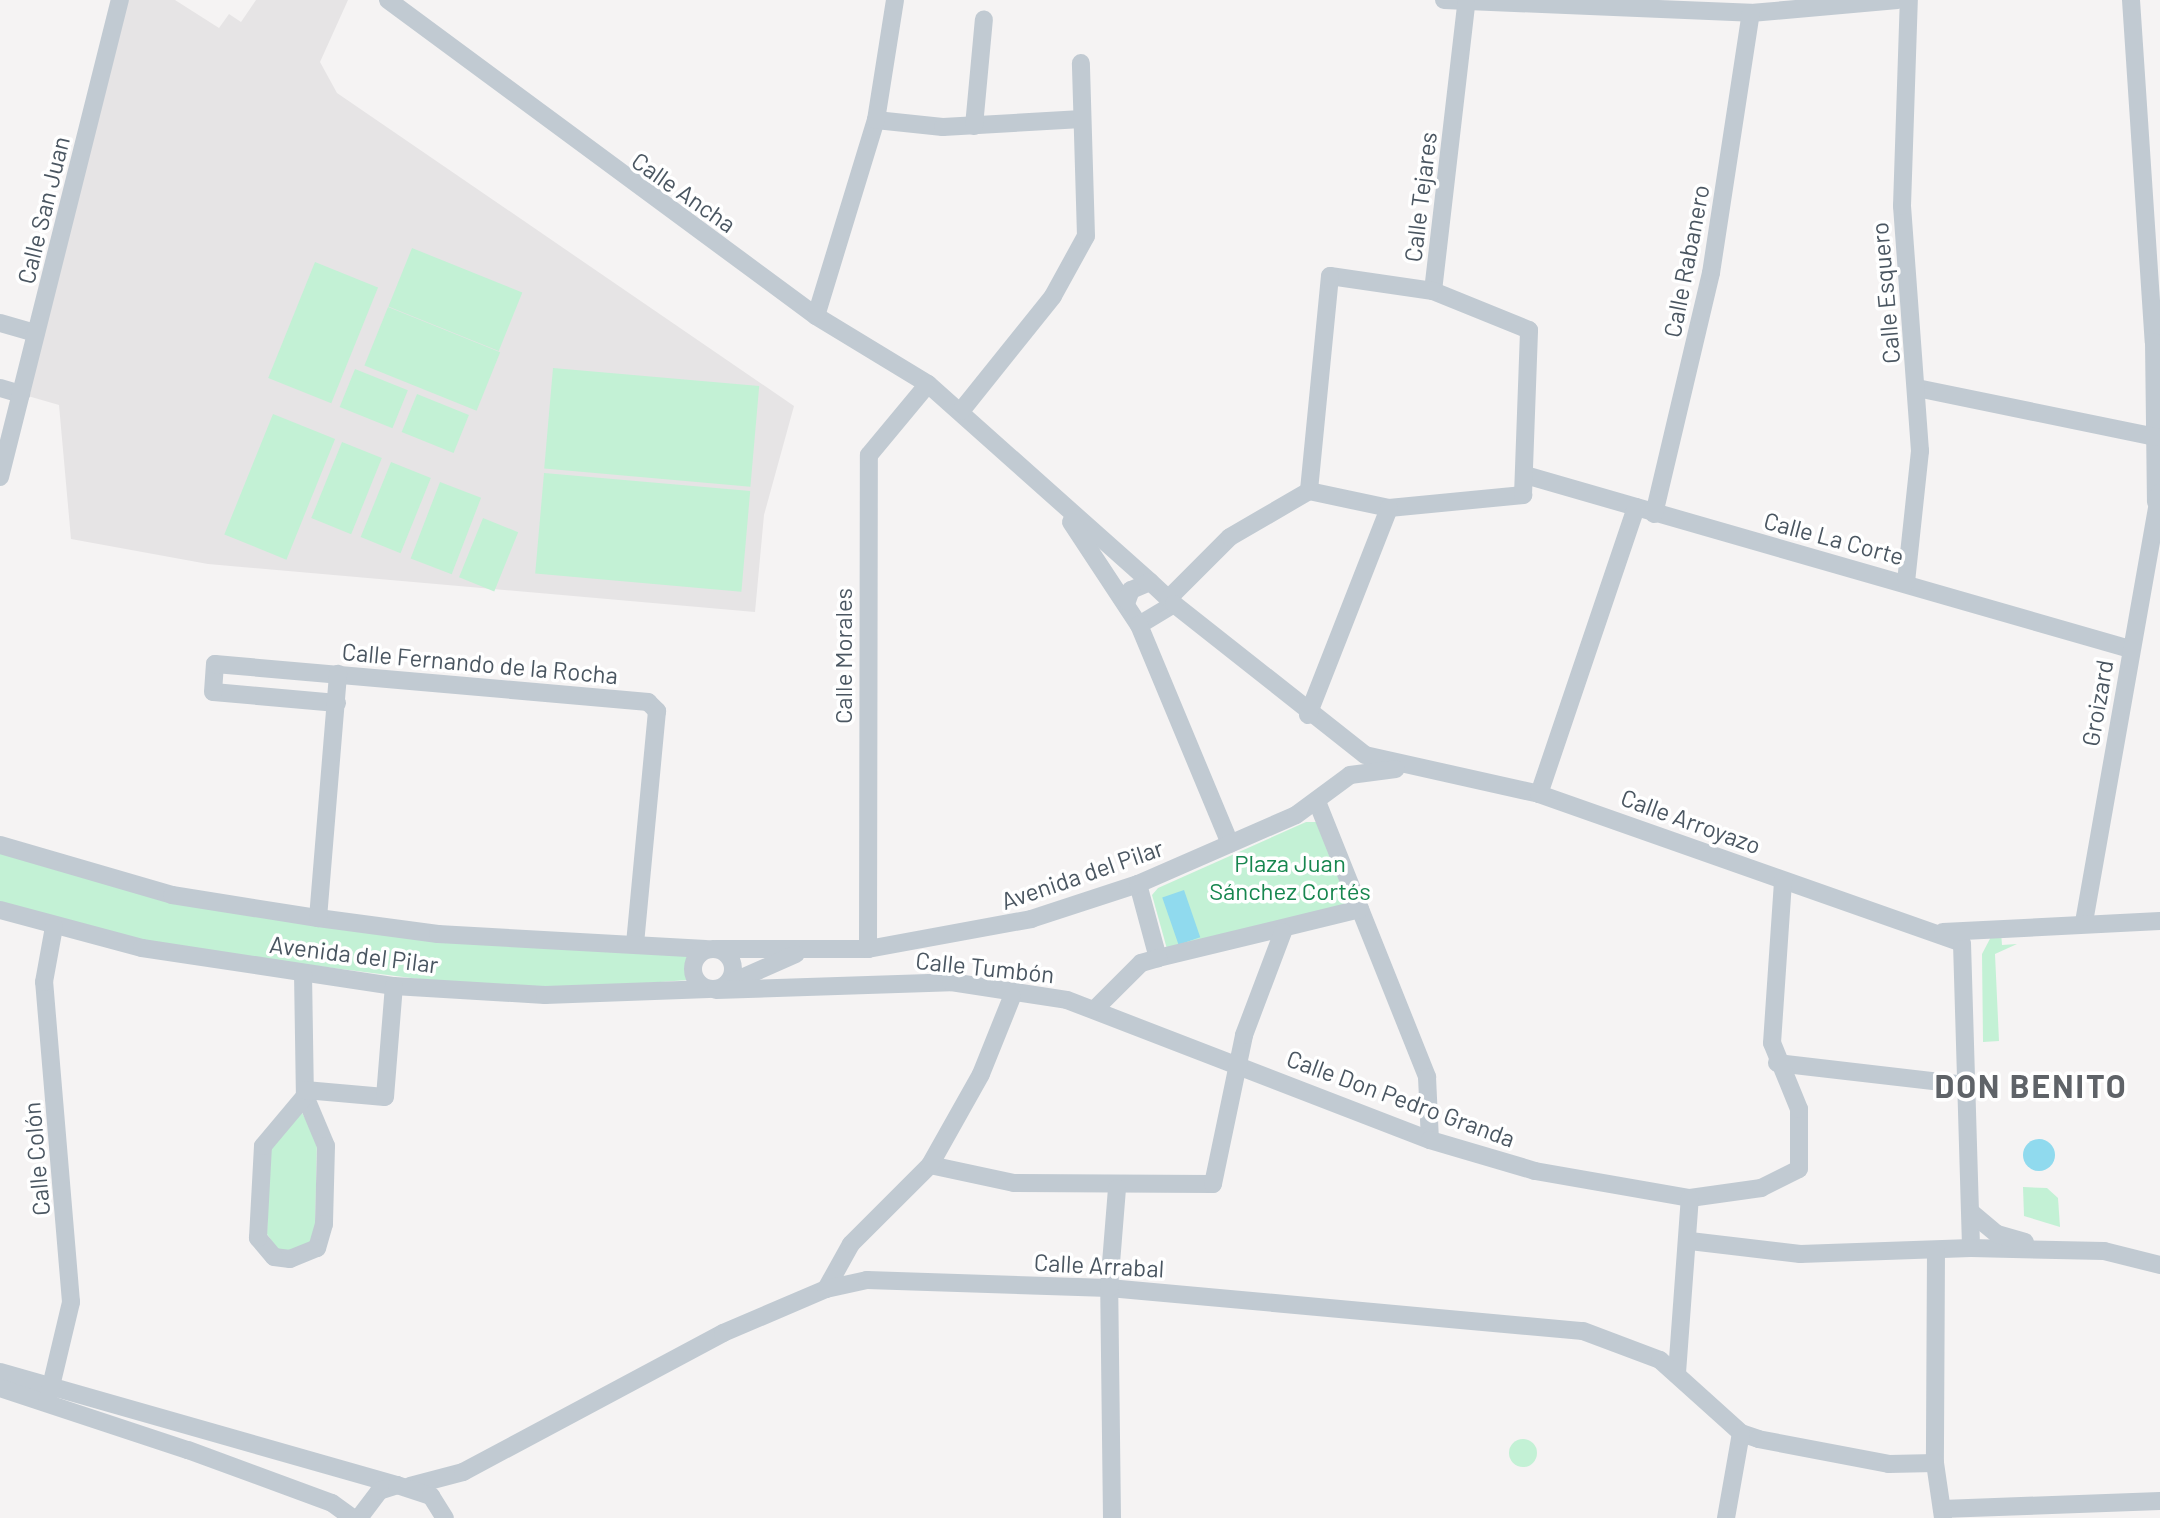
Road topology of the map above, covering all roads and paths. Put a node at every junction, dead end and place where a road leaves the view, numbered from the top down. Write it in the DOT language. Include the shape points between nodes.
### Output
graph roads {
  1 [pos="120,0"];
  2 [pos="388,0"];
  3 [pos="895,0"];
  4 [pos="1444,0"];
  5 [pos="1897,0"];
  6 [pos="1909,0"];
  7 [pos="2131,0"];
  8 [pos="1466,4"];
  9 [pos="1508,4"];
  10 [pos="1751,13"];
  11 [pos="984,19"];
  12 [pos="1081,63"];
  13 [pos="1082,119"];
  14 [pos="876,120"];
  15 [pos="974,126"];
  16 [pos="1433,291"];
  17 [pos="816,316"];
  18 [pos="0,323"];
  19 [pos="36,333"];
  20 [pos="928,384"];
  21 [pos="0,388"];
  22 [pos="1917,388"];
  23 [pos="21,394"];
  24 [pos="961,411"];
  25 [pos="2155,437"];
  26 [pos="1525,475"];
  27 [pos="0,477"];
  28 [pos="1309,491"];
  29 [pos="1053,497"];
  30 [pos="2158,497"];
  31 [pos="1636,507"];
  32 [pos="1389,508"];
  33 [pos="1654,514"];
  34 [pos="1150,582"];
  35 [pos="1906,582"];
  36 [pos="1127,601"];
  37 [pos="1172,601"];
  38 [pos="1139,625"];
  39 [pos="2130,649"];
  40 [pos="338,674"];
  41 [pos="337,703"];
  42 [pos="1308,715"];
  43 [pos="1344,742"];
  44 [pos="1418,771"];
  45 [pos="1350,775"];
  46 [pos="1539,794"];
  47 [pos="1318,804"];
  48 [pos="1230,844"];
  49 [pos="0,845"];
  50 [pos="1783,880"];
  51 [pos="1138,884"];
  52 [pos="1360,909"];
  53 [pos="0,910"];
  54 [pos="318,918"];
  55 [pos="2160,921"];
  56 [pos="2084,922"];
  57 [pos="54,927"];
  58 [pos="1977,930"];
  59 [pos="1283,932"];
  60 [pos="1943,932"];
  61 [pos="635,943"];
  62 [pos="1964,947"];
  63 [pos="711,949"];
  64 [pos="868,949"];
  65 [pos="806,950"];
  66 [pos="1158,958"];
  67 [pos="303,973"];
  68 [pos="394,986"];
  69 [pos="718,988"];
  70 [pos="1012,997"];
  71 [pos="1095,1009"];
  72 [pos="1239,1061"];
  73 [pos="1777,1063"];
  74 [pos="1968,1085"];
  75 [pos="305,1093"];
  76 [pos="1430,1140"];
  77 [pos="930,1165"];
  78 [pos="1117,1188"];
  79 [pos="1690,1198"];
  80 [pos="1973,1214"];
  81 [pos="1690,1241"];
  82 [pos="2045,1248"];
  83 [pos="1965,1249"];
  84 [pos="1936,1250"];
  85 [pos="2160,1265"];
  86 [pos="1109,1288"];
  87 [pos="826,1289"];
  88 [pos="0,1372"];
  89 [pos="1677,1373"];
  90 [pos="0,1388"];
  91 [pos="50,1395"];
  92 [pos="1741,1433"];
  93 [pos="1935,1463"];
  94 [pos="463,1472"];
  95 [pos="404,1485"];
  96 [pos="2160,1501"];
  97 [pos="442,1511"];
  98 [pos="1942,1513"];
  99 [pos="353,1518"];
  100 [pos="359,1518"];
  101 [pos="1112,1518"];
  102 [pos="1726,1518"];
  1 -- 19 [label="street, Calle San Juan"];
  2 -- 17 [label="street, Calle Ancha"];
  3 -- 14 [label="street"];
  4 -- 8 [label="street"];
  5 -- 10 [label="street"];
  6 -- 22 [label="street, Calle Esquero" via="1902,206"];
  7 -- 25 [label="street, Groizard"];
  8 -- 9 [label="street"];
  8 -- 16 [label="street, Calle Tejares"];
  9 -- 10 [label="street"];
  10 -- 33 [label="street, Calle Rabanero" via="1711,273"];
  11 -- 15 [label="street"];
  12 -- 13 [label="street"];
  13 -- 15 [label="street"];
  13 -- 24 [label="street" via="1081,248 1053,296"];
  14 -- 15 [label="street"];
  14 -- 17 [label="street"];
  16 -- 26 [label="street, Calle Tejares" via="1529,330"];
  16 -- 28 [label="street" via="1330,276"];
  17 -- 20 [label="street, Calle Ancha"];
  18 -- 19 [label="street"];
  19 -- 23 [label="street, Calle San Juan"];
  20 -- 24 [label="street, Calle Ancha"];
  20 -- 64 [label="street, Calle Morales" via="869,455"];
  21 -- 23 [label="street"];
  22 -- 25 [label="street"];
  22 -- 35 [label="street, Calle Esquero" via="1920,451"];
  23 -- 27 [label="street, Calle San Juan"];
  24 -- 29 [label="street, Calle Ancha"];
  25 -- 30 [label="street, Groizard"];
  26 -- 31 [label="street, Calle La Corte"];
  26 -- 32 [label="street" via="1523,495"];
  28 -- 32 [label="street"];
  28 -- 37 [label="street" via="1230,537"];
  29 -- 34 [label="street, Calle Arroyazo"];
  29 -- 36 [label="street"];
  30 -- 39 [label="street, Groizard"];
  31 -- 33 [label="street, Calle La Corte"];
  31 -- 46 [label="street"];
  32 -- 42 [label="street"];
  33 -- 35 [label="street, Calle La Corte"];
  34 -- 36 [label="street" via="1131,590"];
  34 -- 37 [label="street, Calle Arroyazo"];
  35 -- 39 [label="street, Calle La Corte"];
  36 -- 38 [label="street"];
  37 -- 38 [label="street"];
  37 -- 42 [label="street, Calle Arroyazo"];
  38 -- 48 [label="street"];
  39 -- 56 [label="street, Groizard"];
  40 -- 41 [label="street"];
  40 -- 41 [label="street, Calle Fernando de la Rocha" via="215,664 213,692"];
  40 -- 61 [label="street, Calle Fernando de la Rocha" via="648,702 657,711"];
  41 -- 54 [label="street"];
  42 -- 43 [label="street, Calle Arroyazo"];
  43 -- 44 [label="street, Calle Arroyazo"];
  43 -- 45 [label="street"];
  44 -- 45 [label="street, Calle Arroyazo"];
  44 -- 46 [label="street, Calle Arroyazo"];
  45 -- 47 [label="street, Avenida del Pilar"];
  46 -- 50 [label="street, Calle Arroyazo"];
  47 -- 48 [label="street, Avenida del Pilar"];
  47 -- 52 [label="street"];
  48 -- 51 [label="street, Avenida del Pilar"];
  49 -- 54 [label="street, Avenida del Pilar" via="172,895"];
  50 -- 60 [label="street, Calle Arroyazo"];
  50 -- 73 [label="street" via="1772,1043"];
  51 -- 64 [label="street, Avenida del Pilar" via="1031,919"];
  51 -- 66 [label="street"];
  52 -- 59 [label="street"];
  52 -- 76 [label="street" via="1427,1077"];
  53 -- 57 [label="street, Avenida del Pilar"];
  54 -- 61 [label="street, Avenida del Pilar" via="438,934"];
  55 -- 56 [label="street"];
  56 -- 58 [label="street"];
  57 -- 67 [label="street, Avenida del Pilar"];
  57 -- 91 [label="street, Calle Colón" via="44,982 71,1302"];
  58 -- 60 [label="street"];
  58 -- 62 [label="street"];
  59 -- 66 [label="street"];
  59 -- 72 [label="street"];
  60 -- 62 [label="street"];
  61 -- 63 [label="street, Avenida del Pilar"];
  62 -- 74 [label="street"];
  63 -- 65 [label="street, Avenida del Pilar"];
  63 -- 69 [label="street" via="732,961"];
  63 -- 69 [label="street" via="693,970"];
  64 -- 65 [label="street, Avenida del Pilar"];
  65 -- 69 [label="street, Avenida del Pilar"];
  66 -- 71 [label="street" via="1141,963"];
  67 -- 68 [label="street, Avenida del Pilar"];
  67 -- 75 [label="street"];
  68 -- 69 [label="street, Avenida del Pilar" via="545,995"];
  68 -- 75 [label="street" via="385,1097"];
  69 -- 70 [label="street, Calle Tumbón" via="951,982"];
  70 -- 71 [label="street, Calle Tumbón"];
  70 -- 77 [label="street" via="981,1074"];
  71 -- 72 [label="street, Calle Tumbón"];
  72 -- 76 [label="street, Calle Don Pedro Granda"];
  72 -- 78 [label="street" via="1213,1184"];
  73 -- 74 [label="street"];
  73 -- 79 [label="street, Calle Don Pedro Granda" via="1799,1109 1799,1169 1761,1188"];
  74 -- 80 [label="street"];
  75 -- 75 [label="street" via="263,1146 258,1238 274,1257 290,1259 317,1248 324,1224 326,1146"];
  76 -- 79 [label="street, Calle Don Pedro Granda" via="1535,1171"];
  77 -- 78 [label="street" via="970,1178"];
  77 -- 87 [label="street" via="851,1244"];
  78 -- 86 [label="street"];
  79 -- 81 [label="street"];
  80 -- 82 [label="street" via="1997,1234"];
  80 -- 83 [label="street"];
  81 -- 84 [label="street" via="1800,1254"];
  81 -- 89 [label="street"];
  82 -- 83 [label="street"];
  82 -- 85 [label="street" via="2104,1251"];
  83 -- 84 [label="street"];
  84 -- 93 [label="street"];
  86 -- 87 [label="street, Calle Arrabal" via="867,1280"];
  86 -- 89 [label="street, Calle Arrabal" via="1583,1331 1645,1351"];
  86 -- 101 [label="street"];
  87 -- 94 [label="street, Calle Arrabal" via="723,1333"];
  88 -- 91 [label="street"];
  89 -- 92 [label="street, Calle Arrabal"];
  90 -- 91 [label="street"];
  91 -- 95 [label="street"];
  91 -- 99 [label="street" via="332,1503"];
  92 -- 93 [label="street" via="1839,1457"];
  92 -- 102 [label="street"];
  93 -- 98 [label="street"];
  94 -- 95 [label="street, Calle Arrabal"];
  94 -- 97 [label="street, Calle Arrabal"];
  95 -- 97 [label="street"];
  95 -- 100 [label="street" via="379,1491"];
  96 -- 98 [label="street"];
}
